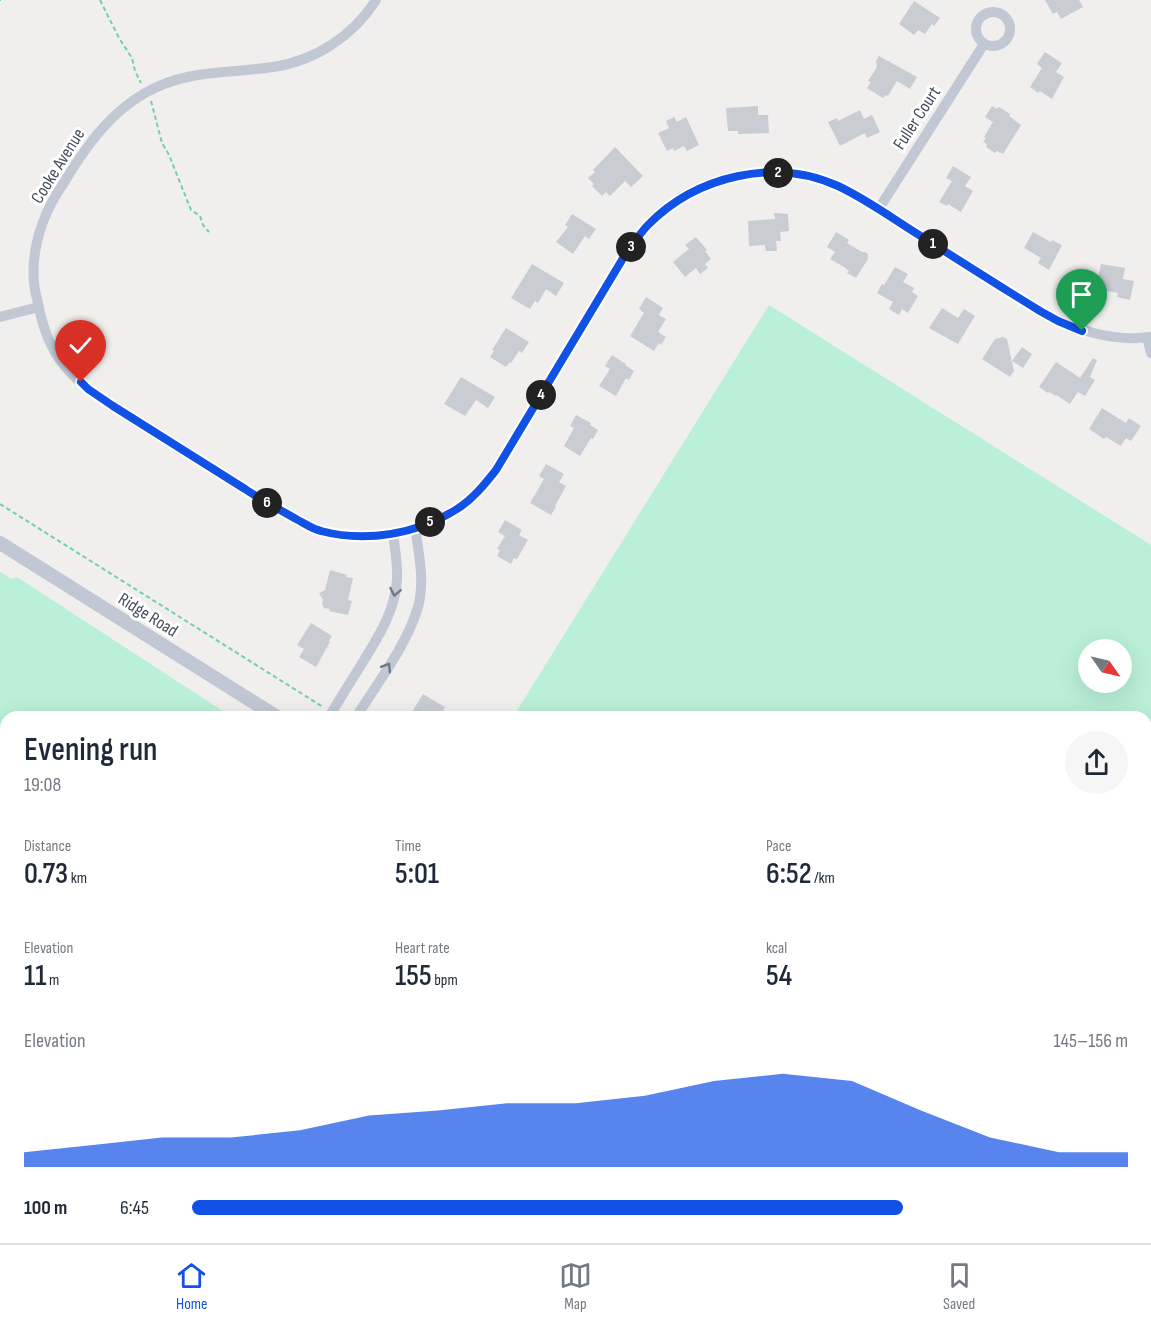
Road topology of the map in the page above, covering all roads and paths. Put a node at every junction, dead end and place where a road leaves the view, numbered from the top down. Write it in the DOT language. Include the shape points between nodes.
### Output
graph roads {
  1 [pos="100,0"];
  2 [pos="376,0"];
  3 [pos="984,44"];
  4 [pos="146,92"];
  5 [pos="878,210"];
  6 [pos="209,232"];
  7 [pos="39,307"];
  8 [pos="0,317"];
  9 [pos="1149,337"];
  10 [pos="1151,353"];
  11 [pos="0,504"];
  12 [pos="415,528"];
  13 [pos="393,534"];
  14 [pos="0,543"];
  15 [pos="267,711"];
  16 [pos="324,711"];
  17 [pos="332,711"];
  18 [pos="360,711"];
  1 -- 4 [label="path"];
  2 -- 4 [label="street, Cooke Avenue" via="346,35 309,57 273,67 204,73"];
  3 -- 5 [label="street, Fuller Court"];
  4 -- 6 [label="path" via="162,143 191,210 200,216"];
  4 -- 7 [label="street, Cooke Avenue" via="117,112 99,131 52,201 34,262"];
  5 -- 9 [label="street, Cooke Avenue" via="1058,321 1102,336"];
  5 -- 12 [label="street, Cooke Avenue" via="838,186 783,173 724,179 677,201 647,225 628,250 484,485 457,509"];
  7 -- 8 [label="street"];
  7 -- 13 [label="street, Cooke Avenue" via="52,347 69,371 113,406 266,503 318,530 364,537"];
  9 -- 10 [label="street"];
  11 -- 16 [label="path"];
  12 -- 13 [label="street, Cooke Avenue"];
  18 -- 12 [label="street, one-way" via="406,636 418,606 421,564"];
  13 -- 17 [label="street, one-way" via="398,581 387,621"];
  14 -- 15 [label="street, Ridge Road"];
}
